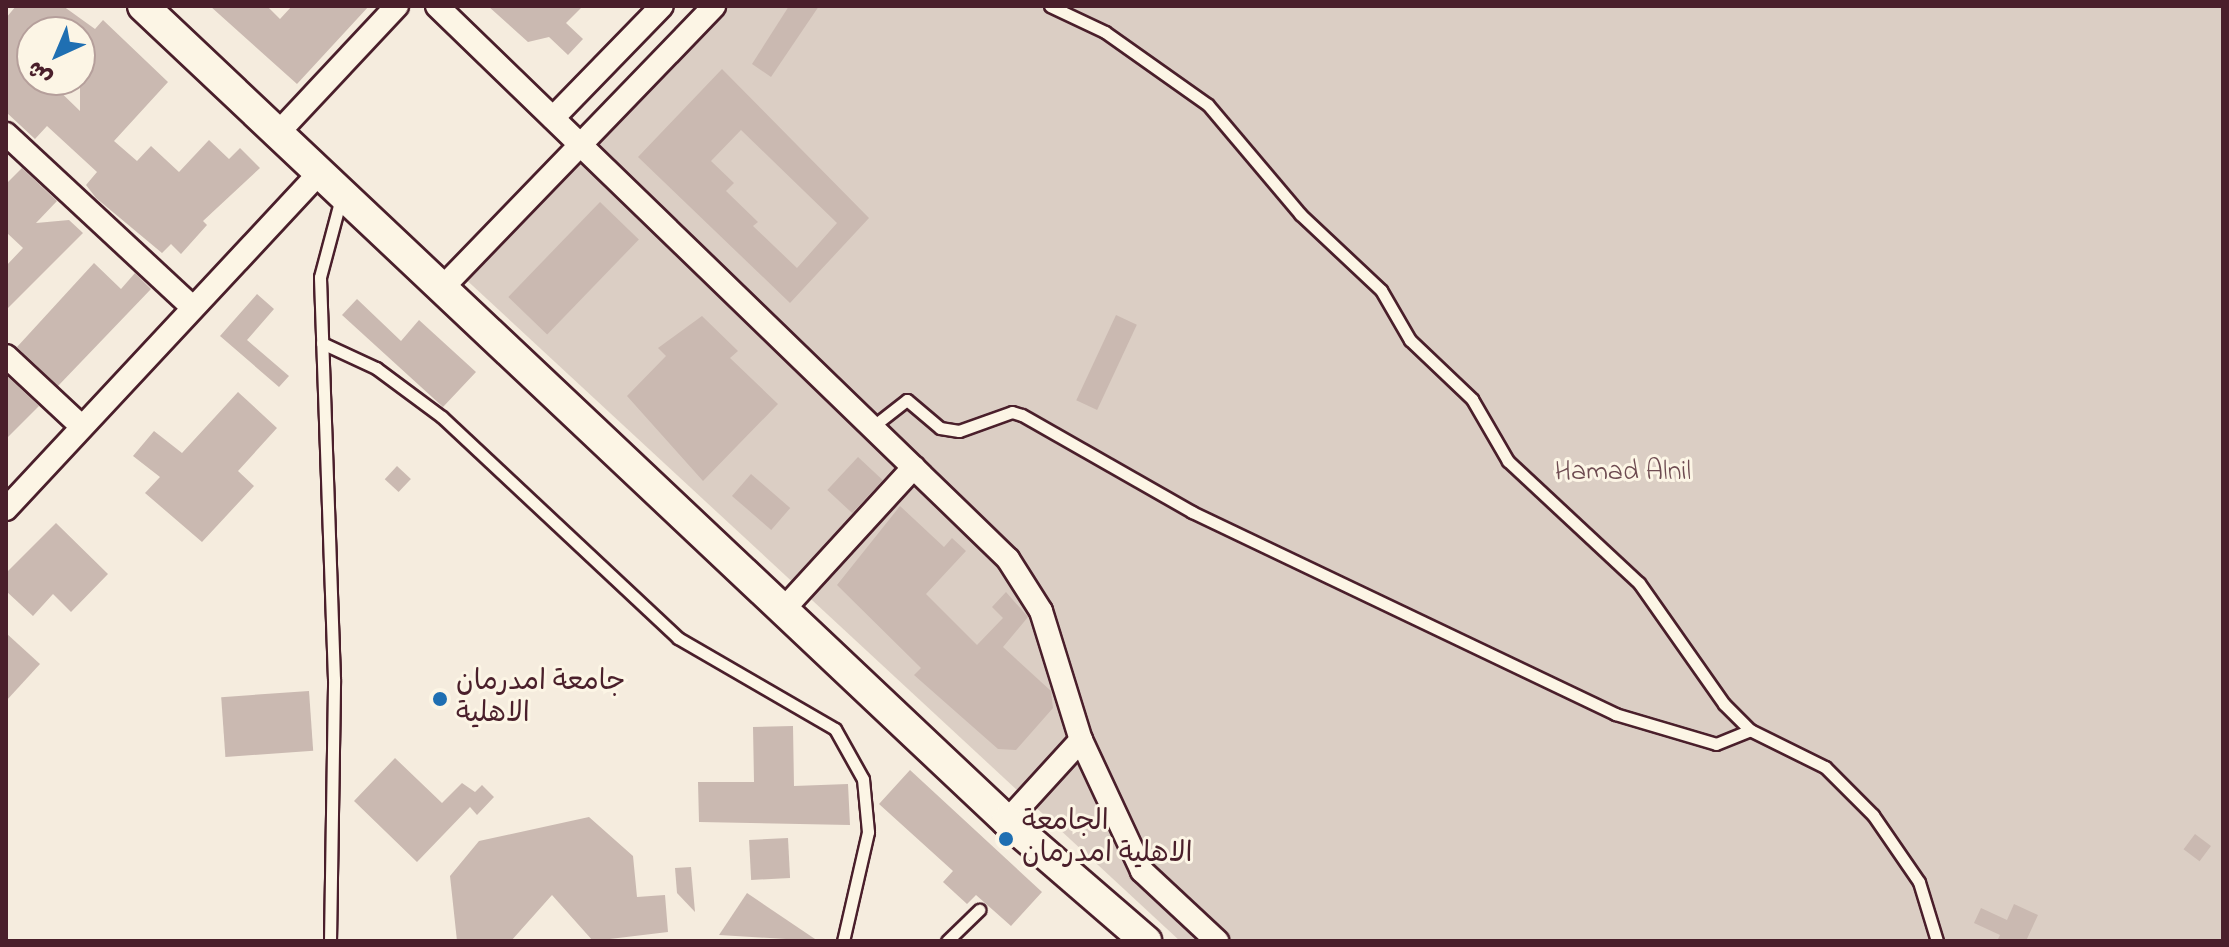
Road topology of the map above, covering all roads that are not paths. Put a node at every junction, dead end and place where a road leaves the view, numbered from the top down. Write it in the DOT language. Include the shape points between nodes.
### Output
graph roads {
  1 [pos="143,6"];
  2 [pos="397,6"];
  3 [pos="437,6"];
  4 [pos="662,6"];
  5 [pos="714,6"];
  6 [pos="1050,6"];
  7 [pos="553,118"];
  8 [pos="278,133"];
  9 [pos="6,134"];
  10 [pos="580,144"];
  11 [pos="320,172"];
  12 [pos="343,194"];
  13 [pos="444,286"];
  14 [pos="190,305"];
  15 [pos="322,343"];
  16 [pos="6,356"];
  17 [pos="876,424"];
  18 [pos="81,426"];
  19 [pos="914,467"];
  20 [pos="6,509"];
  21 [pos="782,611"];
  22 [pos="1750,730"];
  23 [pos="1081,740"];
  24 [pos="1007,821"];
  25 [pos="979,910"];
  26 [pos="330,941"];
  27 [pos="843,941"];
  28 [pos="947,941"];
  29 [pos="1146,941"];
  30 [pos="1217,941"];
  31 [pos="1937,941"];
  1 -- 8 [label="street"];
  2 -- 8 [label="street"];
  3 -- 7 [label="street"];
  4 -- 7 [label="street"];
  5 -- 10 [label="street"];
  6 -- 22 [label="lane" via="1105,32 1208,105 1300,214 1381,290 1410,340 1472,399 1508,461 1639,583 1703,679"];
  7 -- 10 [label="street"];
  8 -- 11 [label="street"];
  9 -- 14 [label="street"];
  10 -- 13 [label="street"];
  10 -- 17 [label="street"];
  11 -- 12 [label="street"];
  11 -- 14 [label="street"];
  12 -- 13 [label="street"];
  12 -- 15 [label="lane" via="320,277"];
  13 -- 21 [label="street"];
  14 -- 18 [label="street"];
  15 -- 26 [label="lane" via="334,679"];
  15 -- 27 [label="lane" via="376,368 442,417 678,638 835,729 863,779 868,832"];
  16 -- 18 [label="street"];
  17 -- 19 [label="street"];
  17 -- 22 [label="lane" via="907,400 940,428 959,431 1012,412 1022,415 1192,512 1615,714 1716,744"];
  18 -- 20 [label="street"];
  19 -- 21 [label="street"];
  19 -- 23 [label="street" via="1031,592"];
  21 -- 24 [label="street"];
  22 -- 31 [label="lane" via="1825,767 1873,815 1919,882"];
  23 -- 24 [label="street"];
  23 -- 30 [label="street" via="1142,871"];
  24 -- 29 [label="street"];
  25 -- 28 [label="lane"];
}
